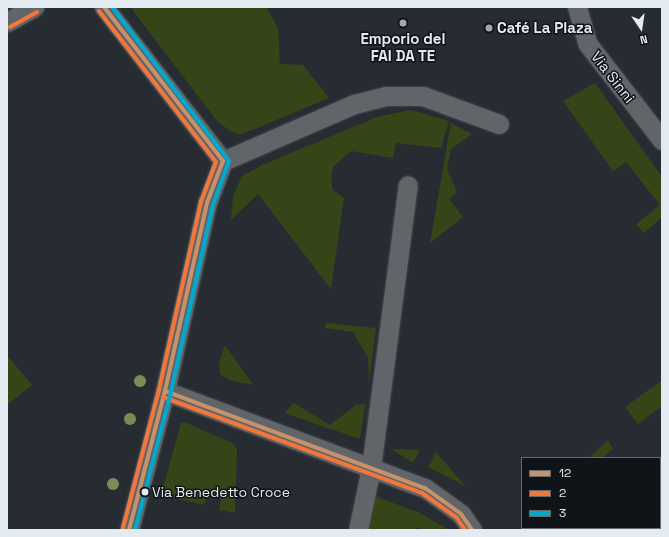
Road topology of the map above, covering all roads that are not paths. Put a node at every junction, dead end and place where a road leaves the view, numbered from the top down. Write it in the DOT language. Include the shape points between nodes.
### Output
graph roads {
  1 [pos="34,7"];
  2 [pos="104,7"];
  3 [pos="577,7"];
  4 [pos="7,22"];
  5 [pos="499,124"];
  6 [pos="662,140"];
  7 [pos="223,161"];
  8 [pos="408,185"];
  9 [pos="165,391"];
  10 [pos="371,468"];
  11 [pos="129,530"];
  12 [pos="358,530"];
  13 [pos="472,530"];
  1 -- 4 [label="street"];
  2 -- 7 [label="street"];
  3 -- 6 [label="street, Via Sinni" via="587,43"];
  5 -- 7 [label="street" via="423,96 386,96 354,104"];
  7 -- 9 [label="street" via="207,203"];
  8 -- 10 [label="street"];
  9 -- 10 [label="street" via="295,437"];
  9 -- 11 [label="street"];
  10 -- 12 [label="street"];
  10 -- 13 [label="street" via="425,488 461,514"];
}
